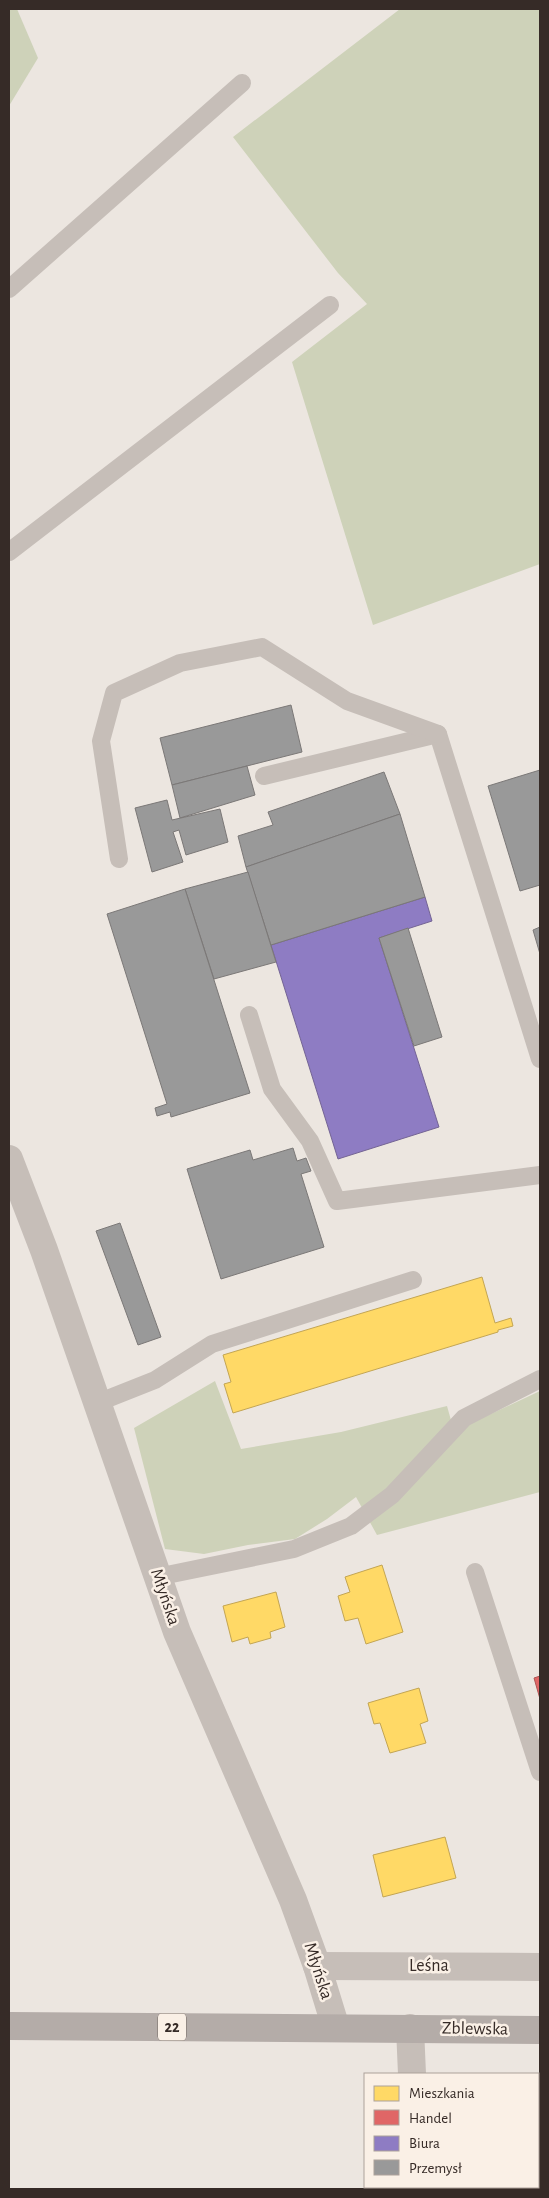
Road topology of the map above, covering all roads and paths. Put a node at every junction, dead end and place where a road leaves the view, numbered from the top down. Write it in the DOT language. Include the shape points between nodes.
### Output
graph roads {
  1 [pos="242,83"];
  2 [pos="9,289"];
  3 [pos="330,305"];
  4 [pos="9,552"];
  5 [pos="438,734"];
  6 [pos="264,776"];
  7 [pos="119,859"];
  8 [pos="249,1015"];
  9 [pos="540,1059"];
  10 [pos="9,1159"];
  11 [pos="540,1175"];
  12 [pos="413,1280"];
  13 [pos="540,1379"];
  14 [pos="97,1403"];
  15 [pos="475,1572"];
  16 [pos="158,1577"];
  17 [pos="540,1772"];
  18 [pos="317,1966"];
  19 [pos="540,1967"];
  20 [pos="9,2026"];
  21 [pos="336,2028"];
  22 [pos="410,2028"];
  23 [pos="540,2030"];
  24 [pos="412,2073"];
  1 -- 2 [label="lane"];
  3 -- 4 [label="lane"];
  5 -- 6 [label="lane"];
  5 -- 7 [label="lane" via="347,701 262,648 180,663 114,693 101,741"];
  5 -- 9 [label="lane"];
  8 -- 11 [label="lane" via="272,1089 310,1141 337,1201"];
  10 -- 14 [label="street, Młyńska"];
  12 -- 14 [label="lane" via="212,1344 155,1380"];
  13 -- 16 [label="lane" via="464,1418 392,1495 351,1526 294,1549"];
  14 -- 16 [label="street, Młyńska"];
  15 -- 17 [label="lane"];
  16 -- 18 [label="street, Młyńska" via="177,1632 293,1900"];
  18 -- 19 [label="street, Leśna"];
  18 -- 21 [label="street, Młyńska"];
  20 -- 21 [label="main road, 22"];
  21 -- 22 [label="main road, 22"];
  22 -- 23 [label="main road, Zblewska / 22"];
  22 -- 24 [label="street"];
}
